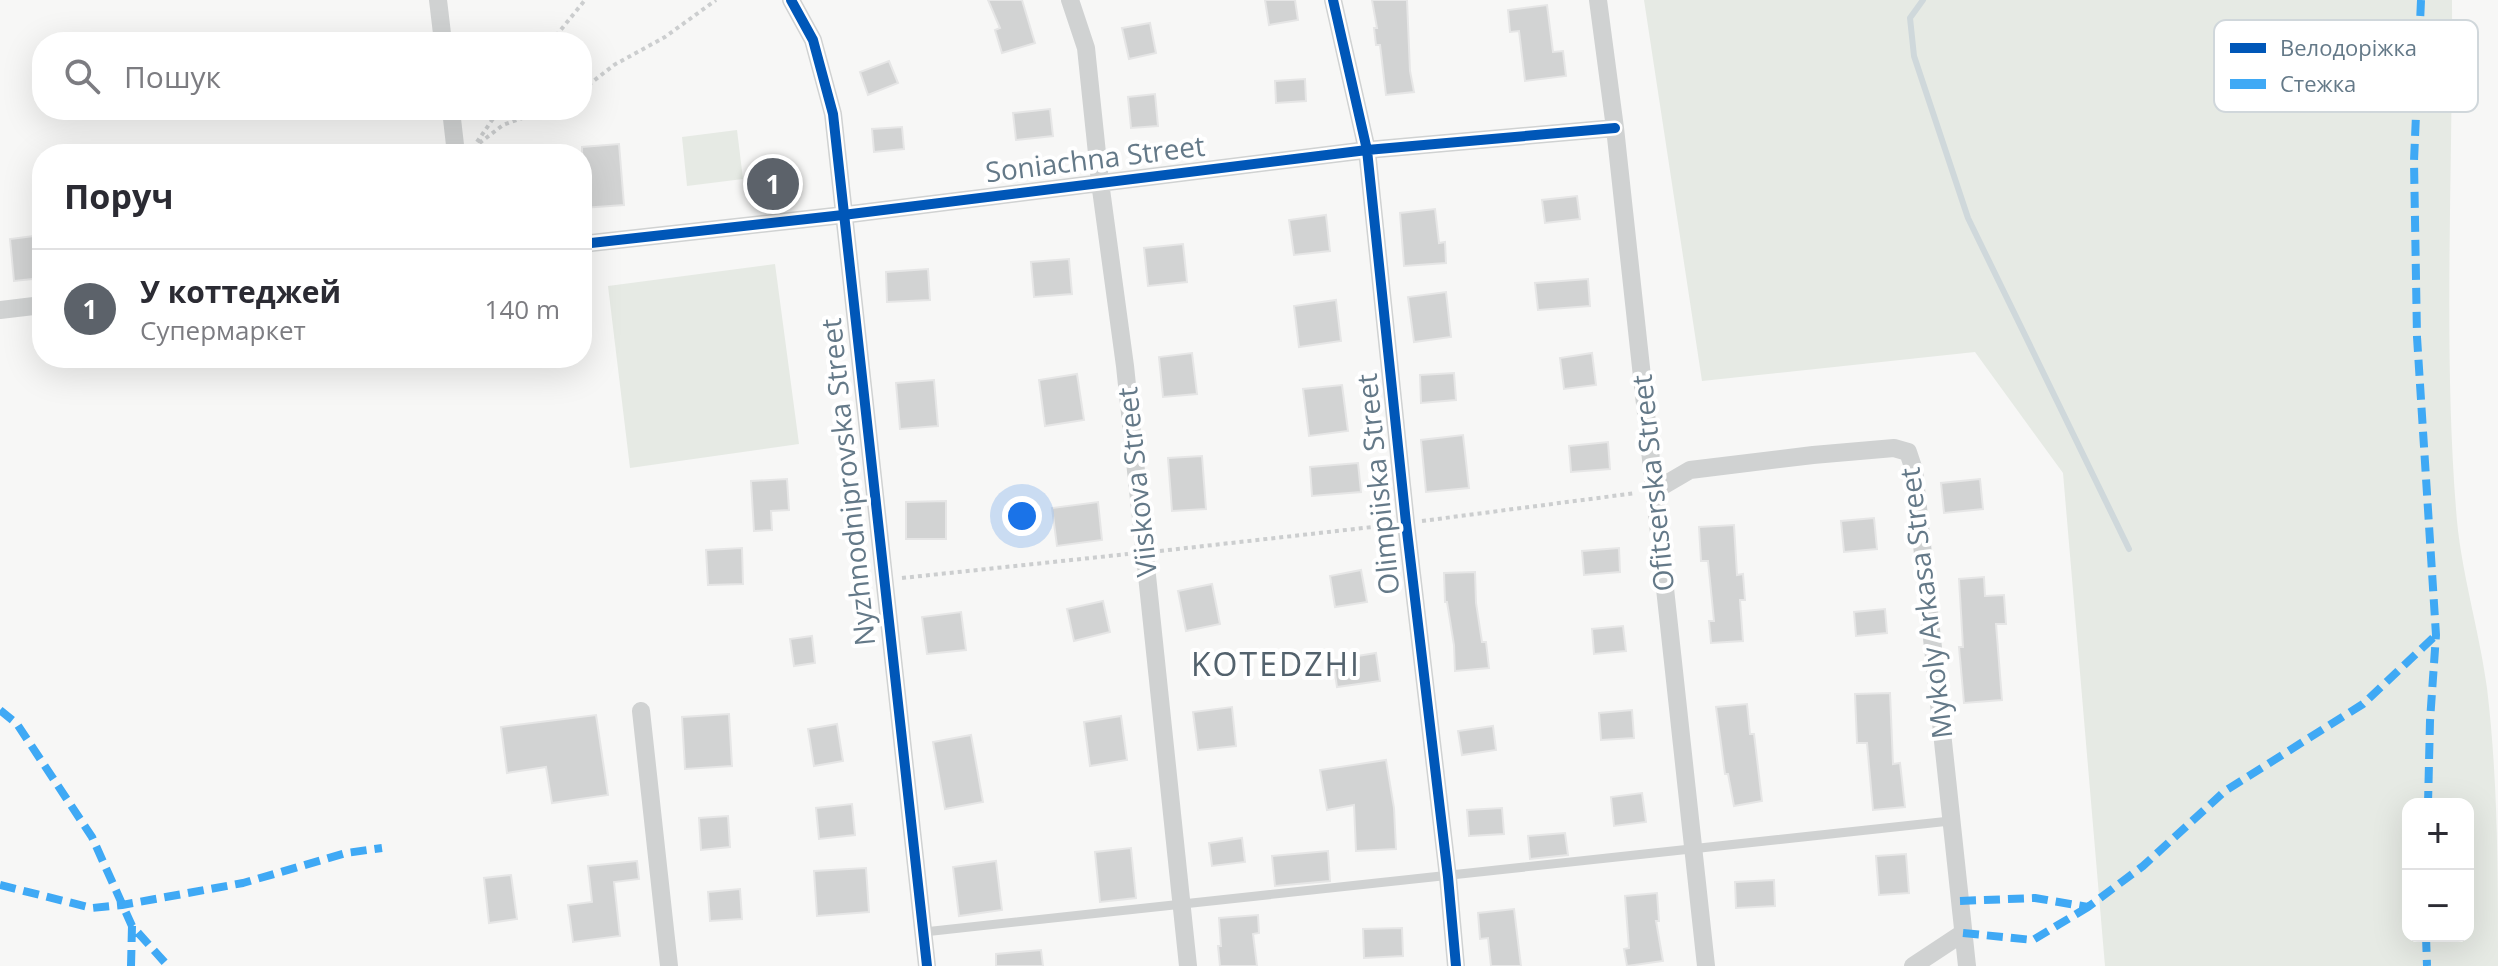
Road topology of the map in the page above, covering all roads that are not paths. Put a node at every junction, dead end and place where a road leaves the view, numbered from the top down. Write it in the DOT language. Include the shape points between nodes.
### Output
graph roads {
  1 [pos="438,0"];
  2 [pos="791,0"];
  3 [pos="1070,0"];
  4 [pos="1333,0"];
  5 [pos="1598,0"];
  6 [pos="442,32"];
  7 [pos="454,120"];
  8 [pos="1615,128"];
  9 [pos="462,144"];
  10 [pos="1367,150"];
  11 [pos="1100,182"];
  12 [pos="843,215"];
  13 [pos="592,243"];
  14 [pos="32,306"];
  15 [pos="0,310"];
  16 [pos="1654,491"];
  17 [pos="641,711"];
  18 [pos="1950,821"];
  19 [pos="1694,847"];
  20 [pos="1448,877"];
  21 [pos="1180,904"];
  22 [pos="924,932"];
  23 [pos="1963,933"];
  24 [pos="669,966"];
  25 [pos="927,966"];
  26 [pos="1188,966"];
  27 [pos="1456,966"];
  28 [pos="1706,966"];
  29 [pos="1913,966"];
  30 [pos="1967,966"];
  1 -- 6 [label="street"];
  2 -- 12 [label="street, Nyzhnodniprovska Street" via="813,40 833,114"];
  3 -- 11 [label="street, Viiskova Street" via="1086,48"];
  4 -- 10 [label="street, Olimpiiska Street"];
  5 -- 8 [label="street, Ofitserska Street"];
  7 -- 9 [label="street"];
  8 -- 10 [label="street, Soniachna Street"];
  8 -- 16 [label="street, Ofitserska Street"];
  10 -- 11 [label="street, Soniachna Street"];
  10 -- 20 [label="street, Olimpiiska Street"];
  11 -- 12 [label="street, Soniachna Street"];
  11 -- 21 [label="street, Viiskova Street" via="1125,366"];
  12 -- 13 [label="street, Soniachna Street"];
  12 -- 22 [label="street, Nyzhnodniprovska Street"];
  14 -- 15 [label="street"];
  16 -- 18 [label="street, Mykoly Arkasa Street" via="1690,470 1894,448 1908,452"];
  16 -- 19 [label="street, Ofitserska Street"];
  17 -- 24 [label="street"];
  18 -- 19 [label="lane"];
  18 -- 23 [label="street, Mykoly Arkasa Street"];
  19 -- 20 [label="lane"];
  19 -- 28 [label="street, Ofitserska Street"];
  20 -- 21 [label="lane"];
  20 -- 27 [label="street, Olimpiiska Street"];
  21 -- 22 [label="lane"];
  21 -- 26 [label="street, Viiskova Street"];
  22 -- 25 [label="street, Nyzhnodniprovska Street"];
  23 -- 29 [label="street"];
  23 -- 30 [label="street, Mykoly Arkasa Street"];
}
